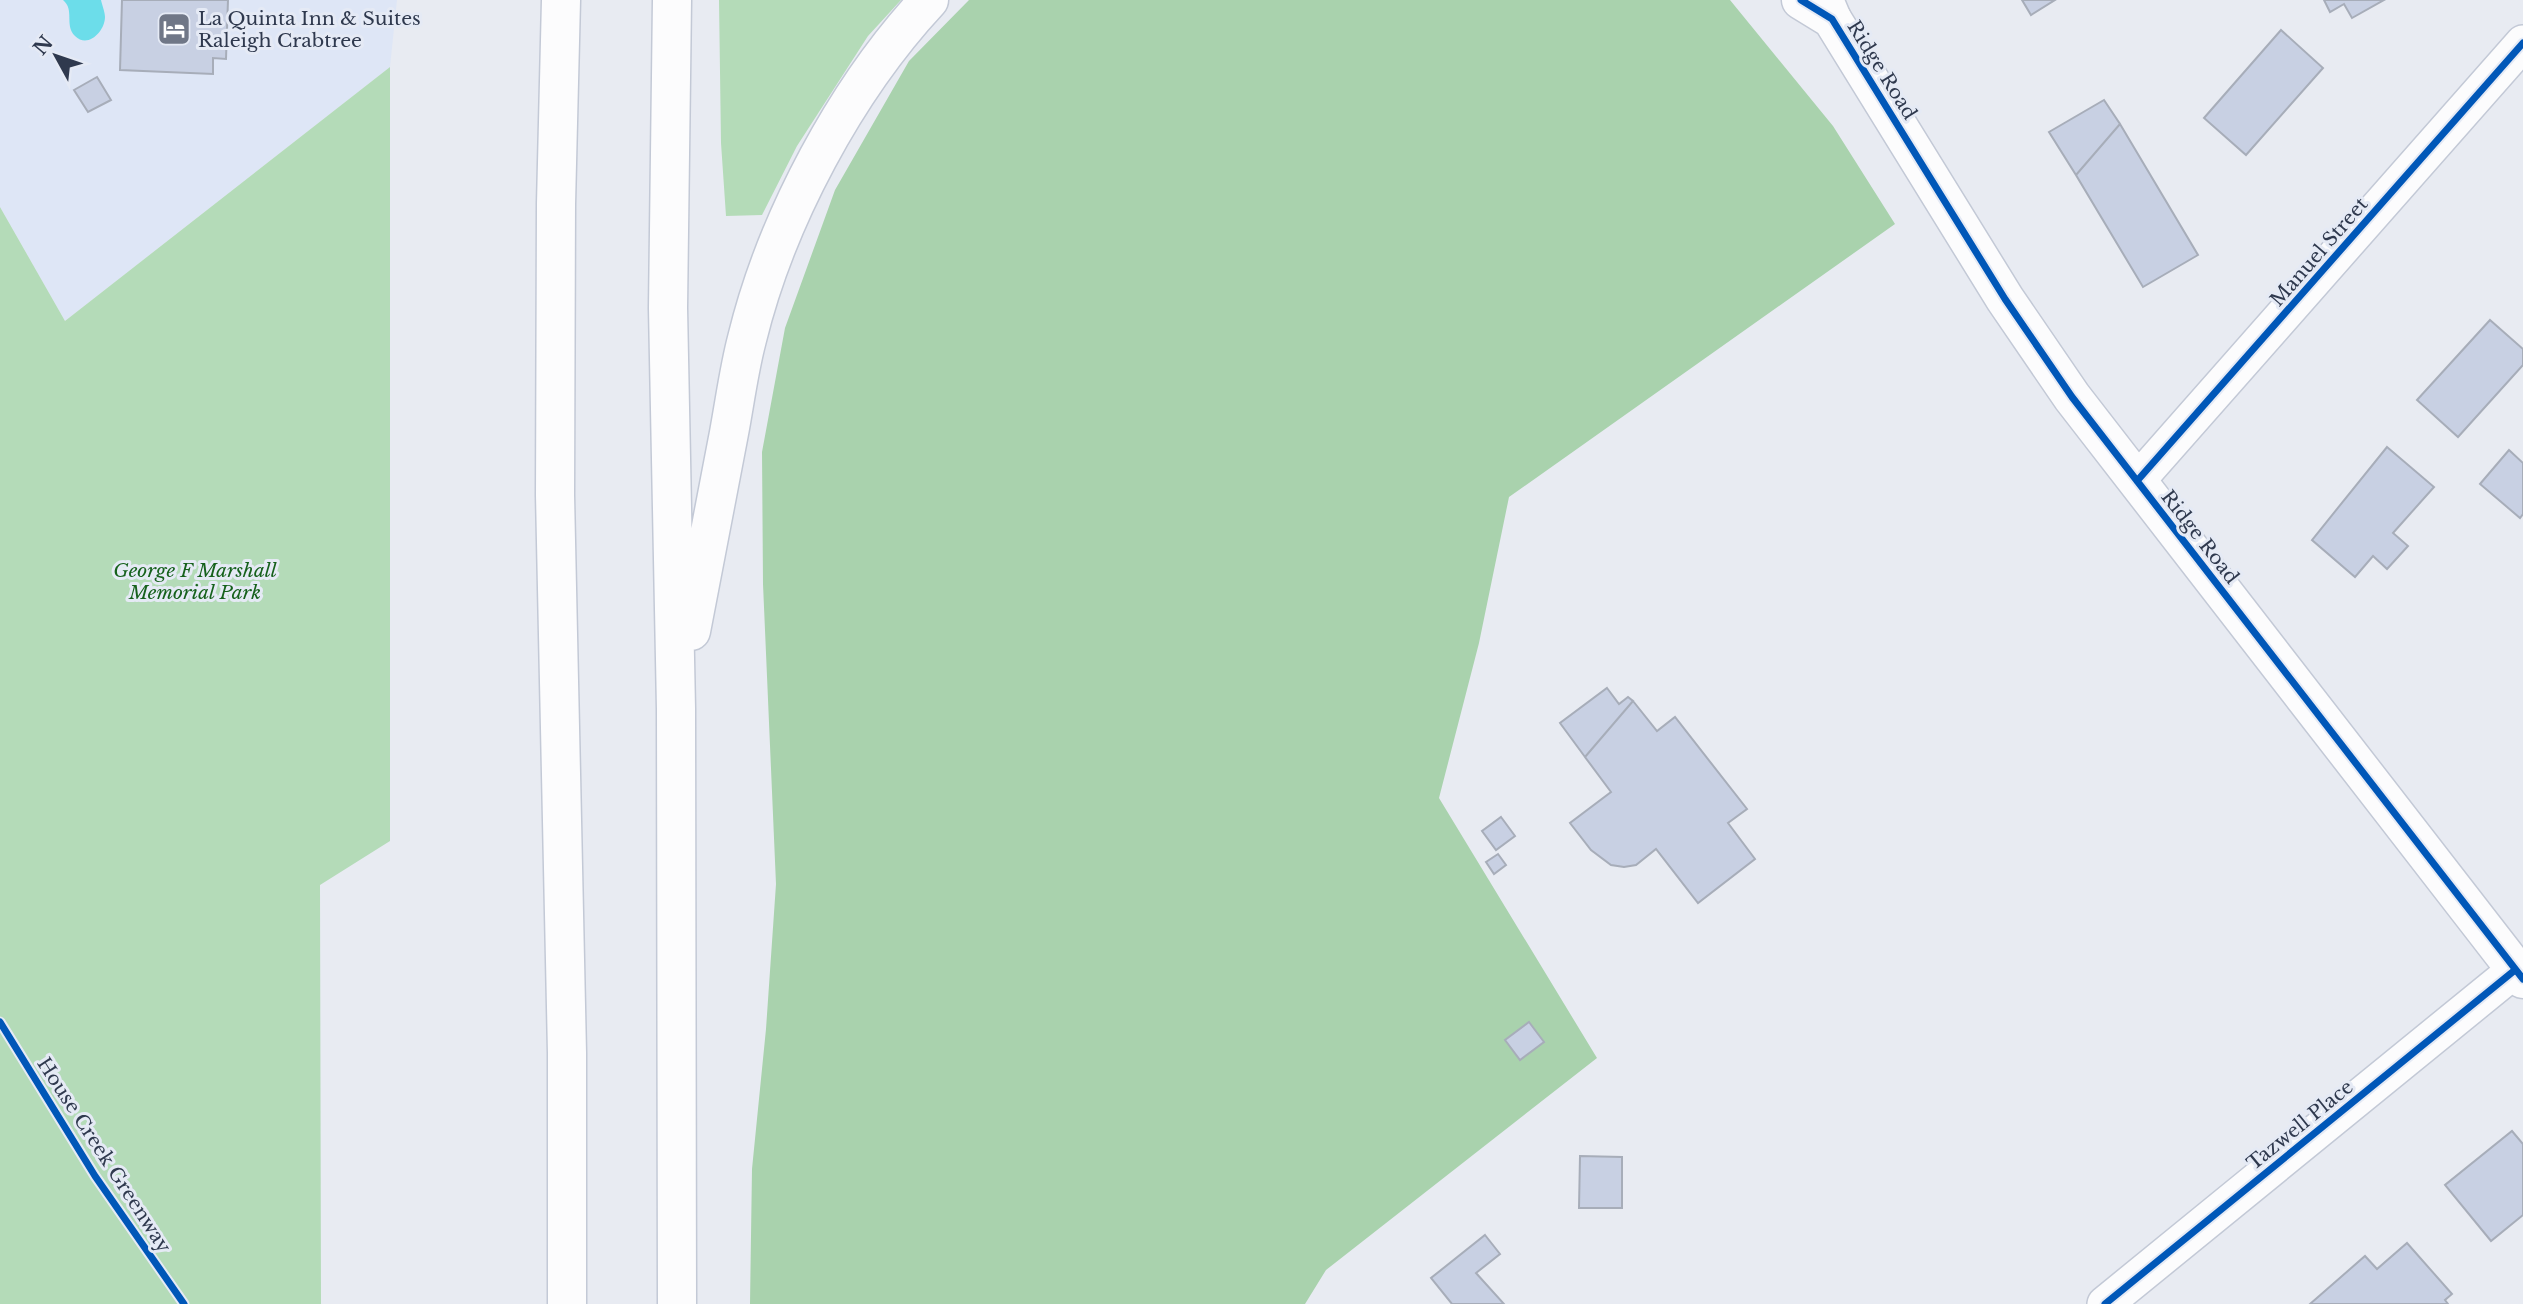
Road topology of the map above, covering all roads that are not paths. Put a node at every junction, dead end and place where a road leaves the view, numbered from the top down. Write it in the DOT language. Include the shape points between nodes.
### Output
graph roads {
  1 [pos="561,0"];
  2 [pos="672,0"];
  3 [pos="929,0"];
  4 [pos="1823,5"];
  5 [pos="2523,43"];
  6 [pos="2137,481"];
  7 [pos="676,709"];
  8 [pos="2519,974"];
  9 [pos="567,1304"];
  10 [pos="677,1304"];
  11 [pos="2105,1304"];
  1 -- 9 [label="main road" via="555,495 567,1053"];
  2 -- 7 [label="main road" via="668,308"];
  3 -- 7 [label="main road" via="865,79 799,198 772,258 747,338"];
  4 -- 6 [label="main road, Ridge Road" via="2005,299"];
  5 -- 6 [label="street, Manuel Street"];
  6 -- 8 [label="main road, Ridge Road"];
  7 -- 10 [label="main road"];
  8 -- 11 [label="street, Tazwell Place"];
}
